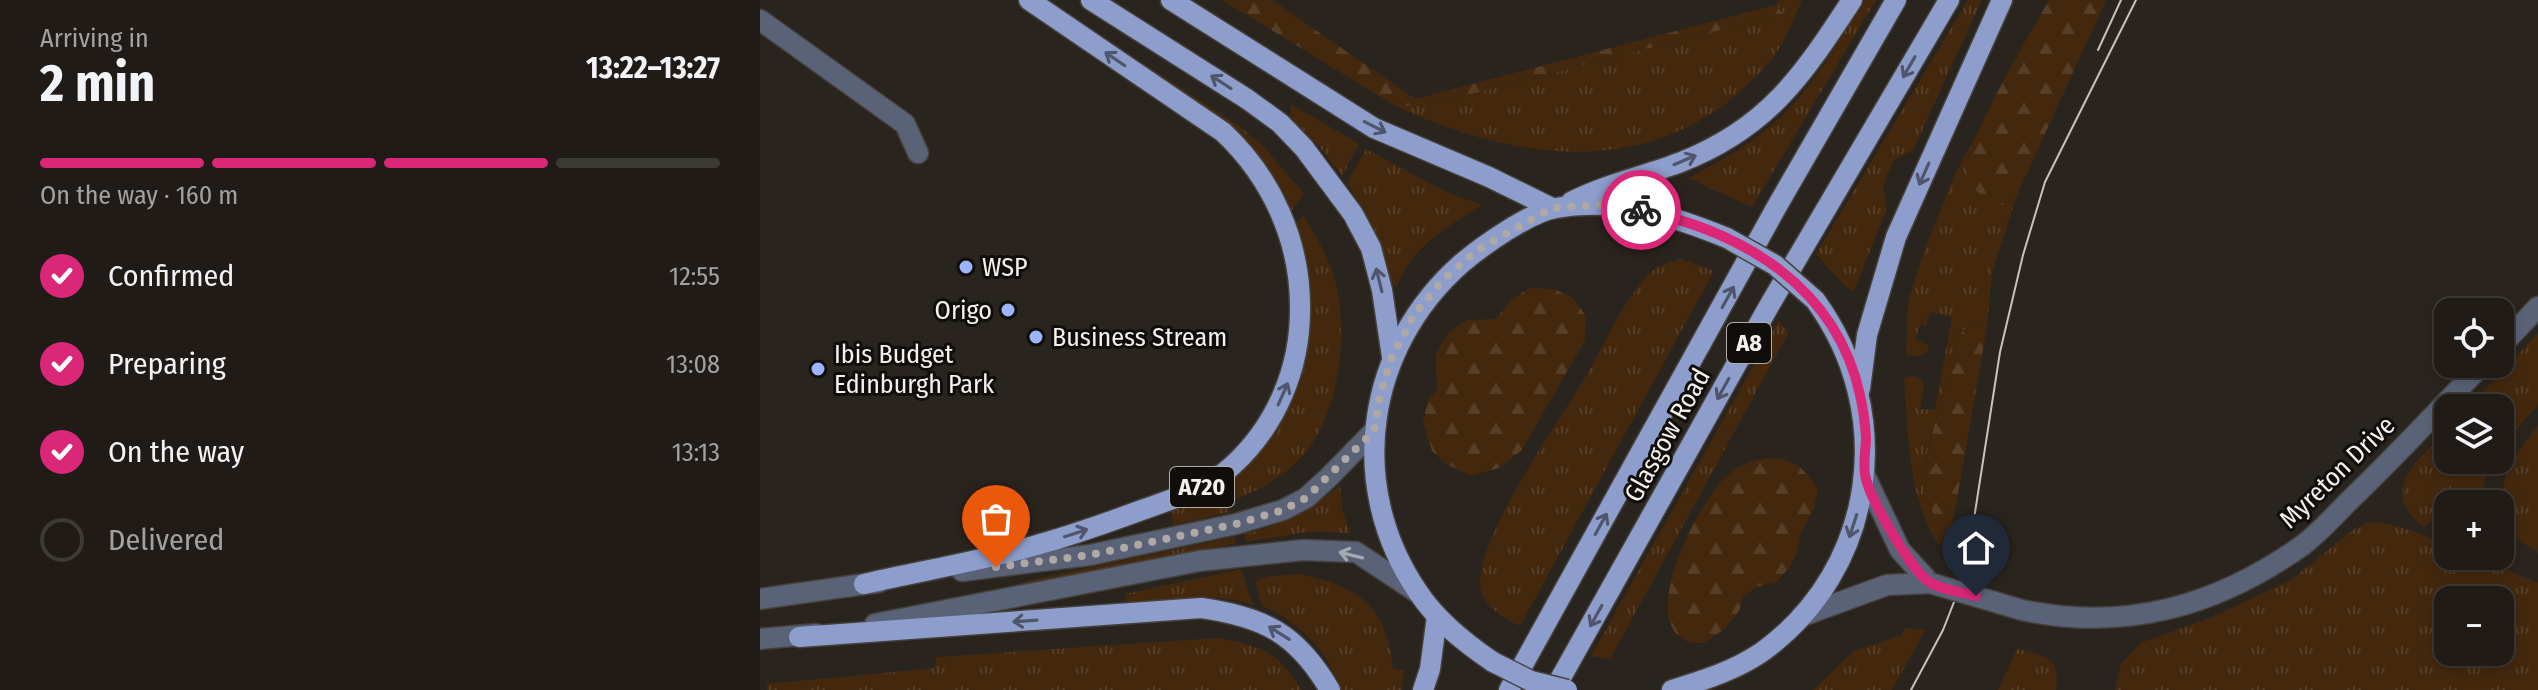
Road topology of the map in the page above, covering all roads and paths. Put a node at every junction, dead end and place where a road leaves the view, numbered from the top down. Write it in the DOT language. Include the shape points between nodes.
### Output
graph roads {
  1 [pos="1029,0"];
  2 [pos="1091,0"];
  3 [pos="1171,0"];
  4 [pos="1852,0"];
  5 [pos="1896,0"];
  6 [pos="1949,0"];
  7 [pos="2002,0"];
  8 [pos="760,20"];
  9 [pos="918,153"];
  10 [pos="1556,208"];
  11 [pos="2538,307"];
  12 [pos="2514,332"];
  13 [pos="1392,357"];
  14 [pos="2469,378"];
  15 [pos="1860,394"];
  16 [pos="1374,431"];
  17 [pos="1865,476"];
  18 [pos="1930,583"];
  19 [pos="864,584"];
  20 [pos="1418,593"];
  21 [pos="760,599"];
  22 [pos="1437,616"];
  23 [pos="1802,616"];
  24 [pos="799,637"];
  25 [pos="760,639"];
  26 [pos="1720,676"];
  27 [pos="1330,690"];
  28 [pos="1423,690"];
  29 [pos="1509,690"];
  30 [pos="1554,690"];
  31 [pos="1567,690"];
  32 [pos="1672,690"];
  33 [pos="1703,690"];
  19 -- 1 [label="main road, A720, one-way" via="1045,543 1195,491 1231,467 1263,430 1288,384 1300,327 1298,269 1280,210 1262,176 1223,132"];
  13 -- 2 [label="main road, one-way" via="1371,248 1304,148 1247,99"];
  3 -- 10 [label="main road, one-way" via="1374,128"];
  10 -- 4 [label="main road, one-way" via="1726,142 1795,83"];
  29 -- 5 [label="main road, Glasgow Road / A8, one-way"];
  6 -- 30 [label="main road, Glasgow Road / A8, one-way" via="1769,306"];
  7 -- 15 [label="main road, one-way" via="1896,237 1867,335"];
  8 -- 9 [label="street" via="905,124"];
  10 -- 13 [label="main road" via="1476,251 1442,281 1414,315"];
  10 -- 15 [label="main road, bridge" via="1602,205 1666,215 1727,238 1775,265 1815,300 1846,353"];
  11 -- 12 [label="street"];
  13 -- 16 [label="main road"];
  14 -- 18 [label="street, Myreton Drive, bridge" via="2305,543 2219,592 2169,611 2098,620 2022,610"];
  15 -- 17 [label="main road"];
  16 -- 19 [label="street" via="1306,498 1283,510 1090,555"];
  16 -- 20 [label="main road" via="1384,523"];
  17 -- 18 [label="street" via="1900,550"];
  17 -- 23 [label="main road, one-way" via="1850,539"];
  18 -- 23 [label="street, Myreton Drive" via="1887,585"];
  19 -- 21 [label="street"];
  20 -- 22 [label="main road"];
  20 -- 24 [label="street, one-way" via="1356,552 1288,551 1199,561"];
  22 -- 28 [label="main road"];
  22 -- 31 [label="main road, bridge" via="1493,662 1531,681"];
  23 -- 26 [label="main road" via="1763,651"];
  24 -- 25 [label="street"];
  27 -- 24 [label="main road, one-way" via="1305,652 1285,636 1254,618 1201,608"];
  26 -- 32 [label="main road"];
  26 -- 33 [label="main road"];
}
